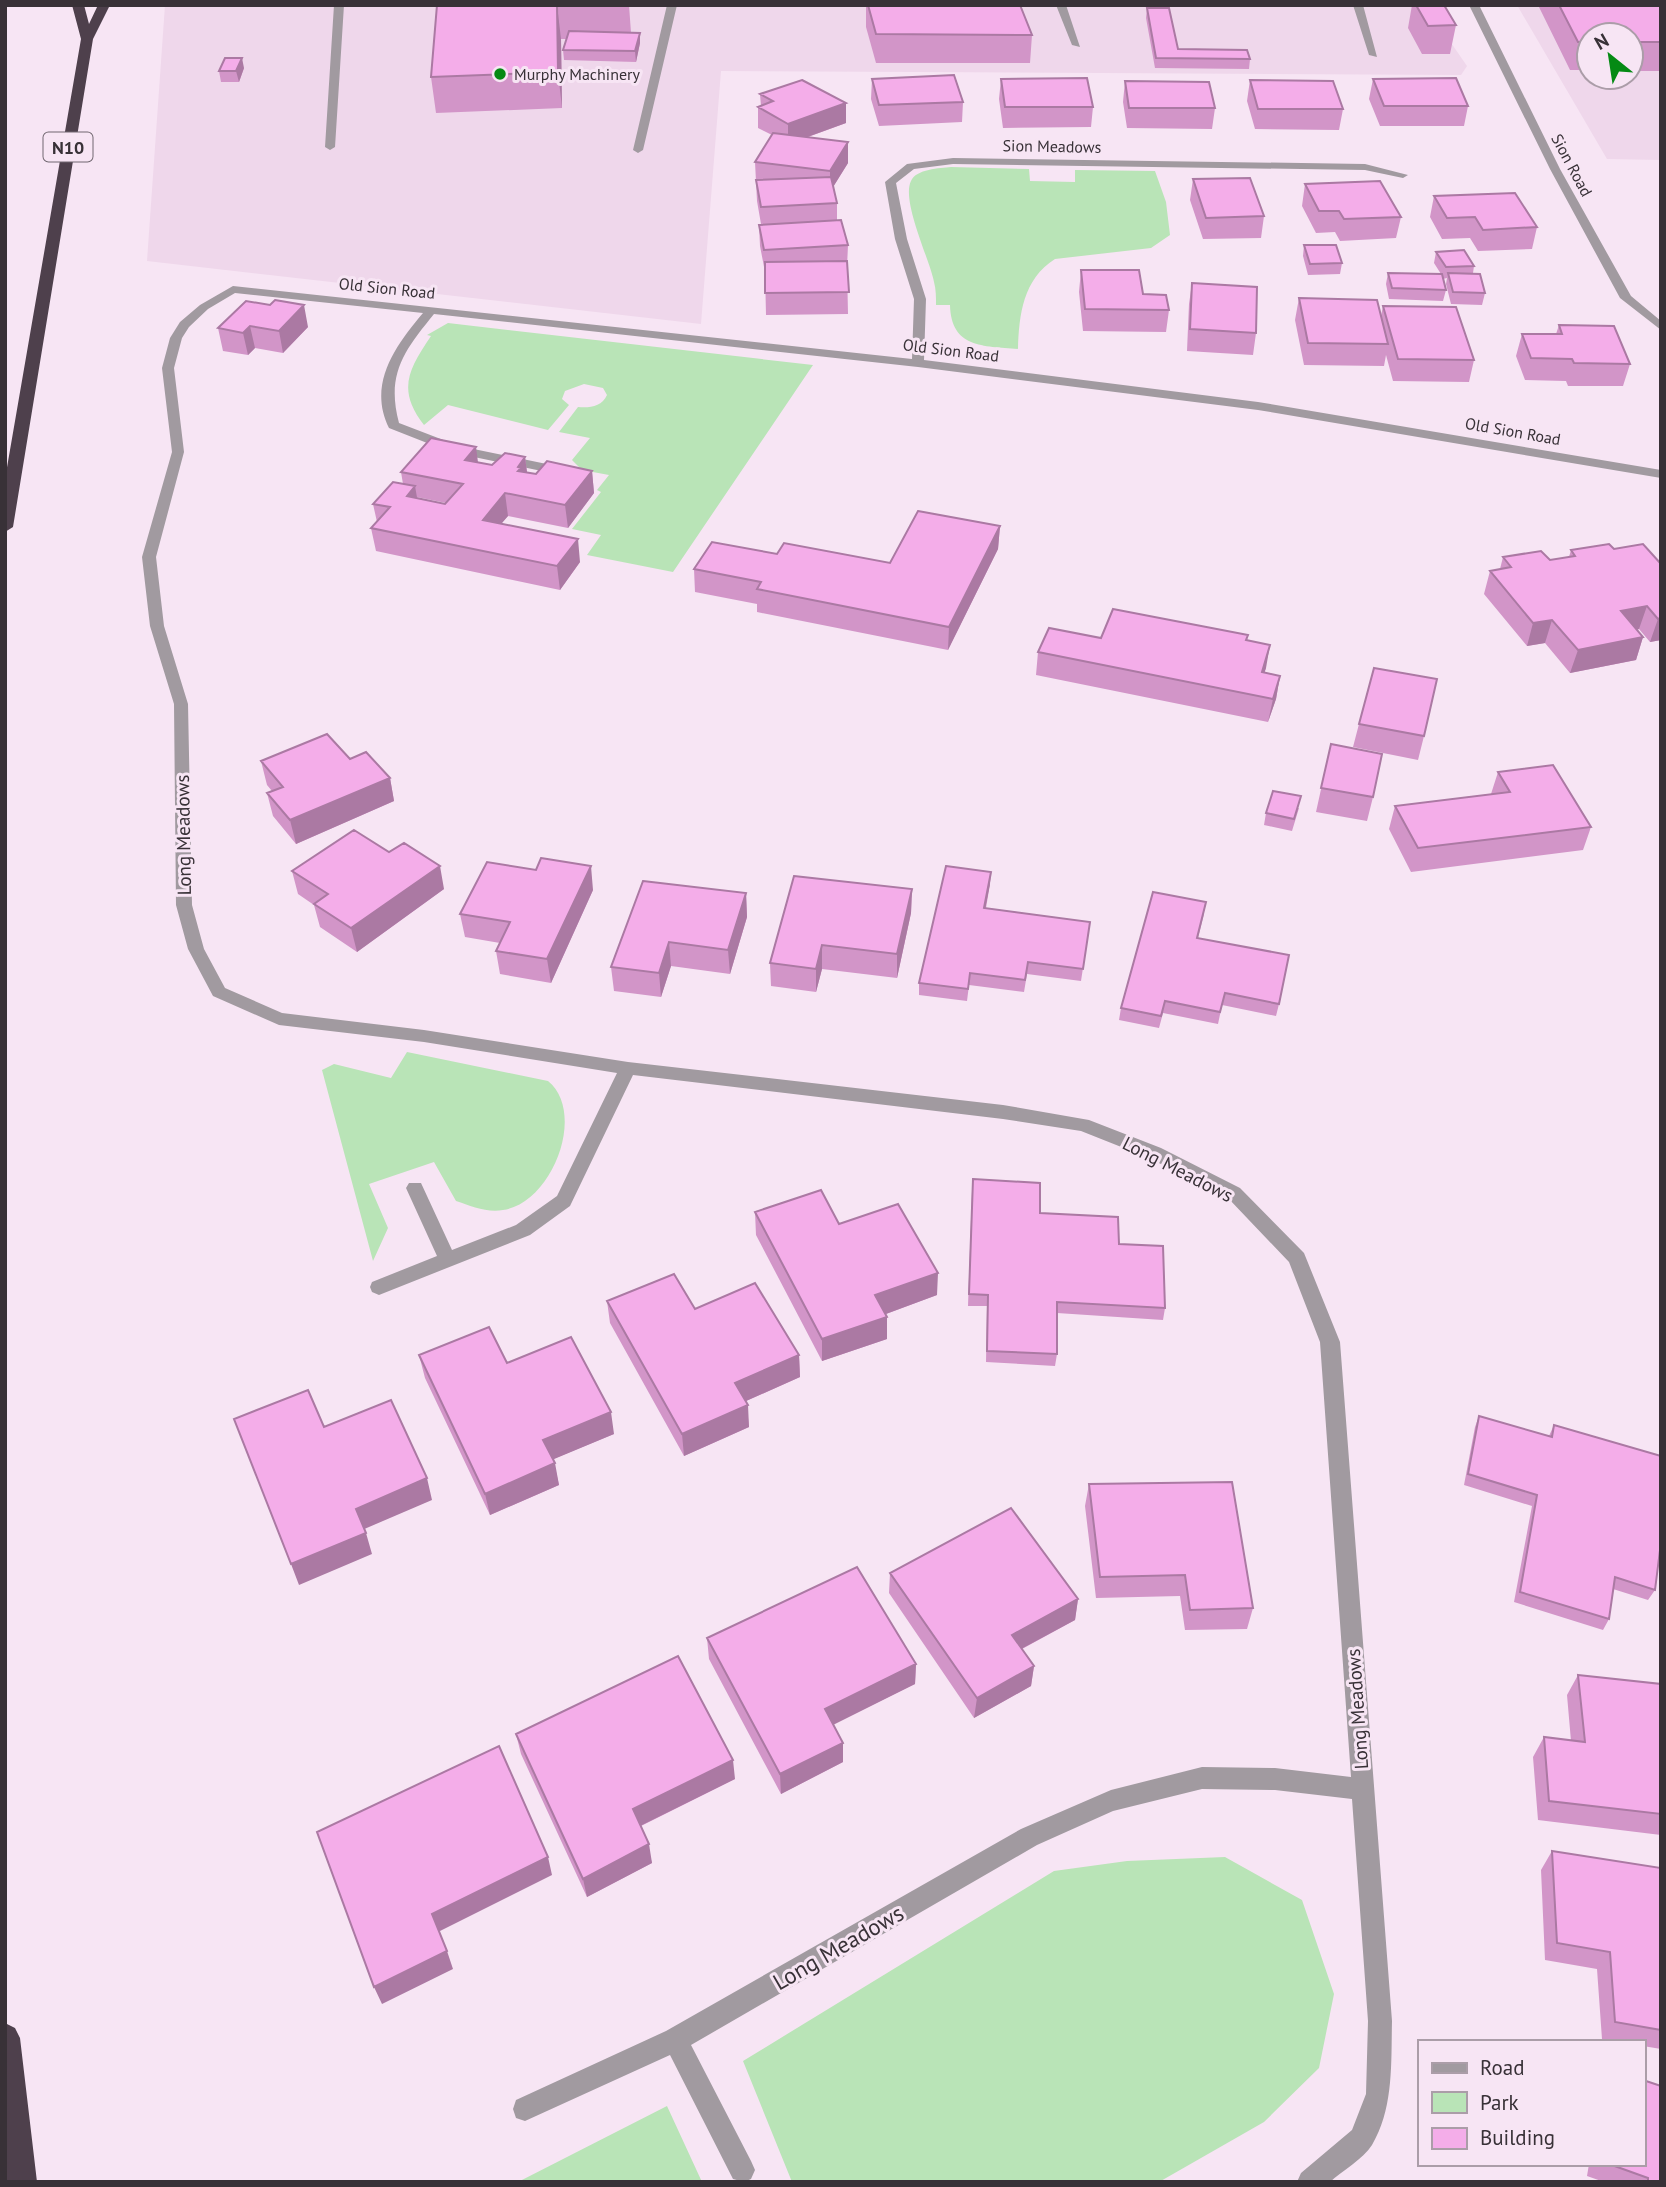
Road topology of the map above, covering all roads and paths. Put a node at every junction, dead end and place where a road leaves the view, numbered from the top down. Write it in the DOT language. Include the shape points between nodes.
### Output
graph roads {
  1 [pos="78,5"];
  2 [pos="104,5"];
  3 [pos="339,5"];
  4 [pos="672,5"];
  5 [pos="1062,5"];
  6 [pos="1358,5"];
  7 [pos="1474,5"];
  8 [pos="87,39"];
  9 [pos="1077,46"];
  10 [pos="1374,55"];
  11 [pos="330,147"];
  12 [pos="638,150"];
  13 [pos="1403,175"];
  14 [pos="233,289"];
  15 [pos="431,311"];
  16 [pos="1661,327"];
  17 [pos="918,363"];
  18 [pos="561,471"];
  19 [pos="1661,474"];
  20 [pos="5,527"];
  21 [pos="628,1068"];
  22 [pos="415,1188"];
  23 [pos="448,1261"];
  24 [pos="379,1287"];
  25 [pos="1363,1789"];
  26 [pos="5,2038"];
  27 [pos="674,2040"];
  28 [pos="525,2109"];
  29 [pos="742,2170"];
  30 [pos="22,2182"];
  31 [pos="1310,2182"];
  1 -- 8 [label="highway, N10"];
  2 -- 8 [label="highway, N10"];
  3 -- 11 [label="street"];
  4 -- 12 [label="street"];
  5 -- 9 [label="street"];
  6 -- 10 [label="street"];
  7 -- 16 [label="street, Sion Road" via="1555,169 1626,298"];
  8 -- 20 [label="highway, N10"];
  13 -- 17 [label="street, Sion Meadows" via="1365,167 953,161 911,166 890,182 901,239 920,299"];
  14 -- 15 [label="street, Old Sion Road"];
  14 -- 21 [label="street, Long Meadows" via="204,307 176,338 168,368 178,452 149,557 157,626 181,704 184,905 196,949 219,992 279,1019"];
  15 -- 17 [label="street, Old Sion Road"];
  15 -- 18 [label="street" via="399,348 386,383 393,425 477,454"];
  17 -- 19 [label="street, Old Sion Road" via="1295,411"];
  21 -- 23 [label="street" via="564,1201 523,1230"];
  21 -- 25 [label="street, Long Meadows" via="1083,1125 1155,1153 1234,1193 1297,1258 1330,1342"];
  22 -- 23 [label="street"];
  23 -- 24 [label="street"];
  25 -- 27 [label="street, Long Meadows" via="1275,1779 1202,1778 1111,1801 1029,1837"];
  25 -- 31 [label="street, Long Meadows" via="1380,2021 1378,2094 1362,2138"];
  26 -- 30 [label="highway"];
  27 -- 28 [label="street, Long Meadows"];
  27 -- 29 [label="street"];
}
